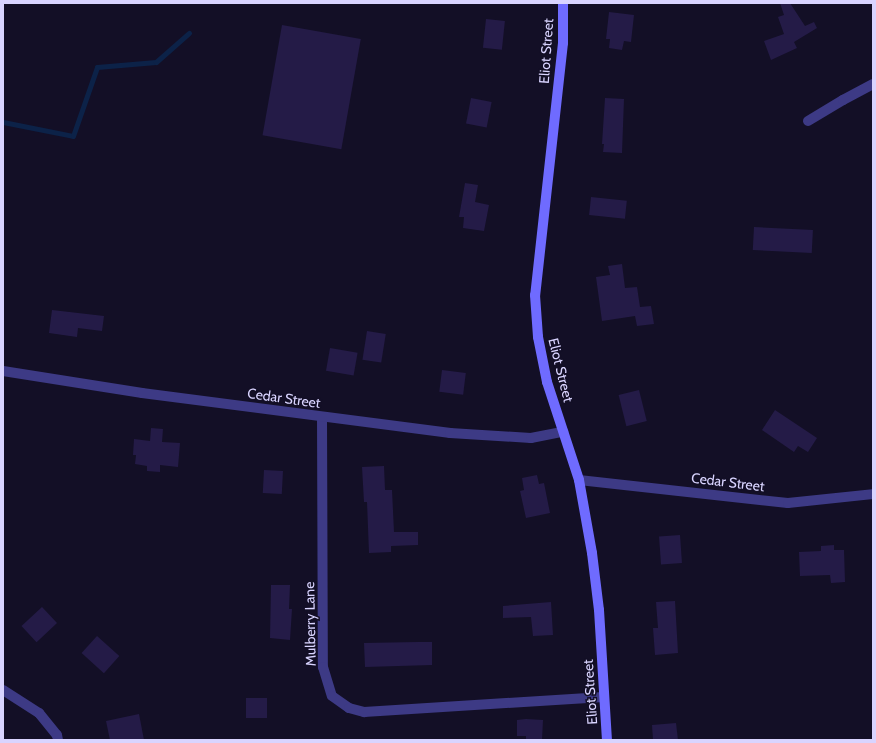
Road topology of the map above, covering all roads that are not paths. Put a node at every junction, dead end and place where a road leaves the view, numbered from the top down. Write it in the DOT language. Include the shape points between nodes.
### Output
graph roads {
  1 [pos="563,3"];
  2 [pos="873,84"];
  3 [pos="808,121"];
  4 [pos="3,371"];
  5 [pos="322,417"];
  6 [pos="563,432"];
  7 [pos="579,480"];
  8 [pos="873,494"];
  9 [pos="3,690"];
  10 [pos="604,697"];
  11 [pos="58,740"];
  12 [pos="608,740"];
  1 -- 6 [label="main road, Eliot Street" via="562,43 535,295 538,337 547,382"];
  2 -- 3 [label="street"];
  4 -- 5 [label="street, Cedar Street"];
  5 -- 6 [label="street, Cedar Street" via="450,433 531,438"];
  5 -- 10 [label="street, Mulberry Lane" via="323,667 332,696 349,708 364,712"];
  6 -- 7 [label="main road, Eliot Street"];
  7 -- 8 [label="street, Cedar Street" via="788,503"];
  7 -- 10 [label="main road, Eliot Street" via="599,610"];
  9 -- 11 [label="street" via="39,713 57,735"];
  10 -- 12 [label="main road, Eliot Street"];
}
